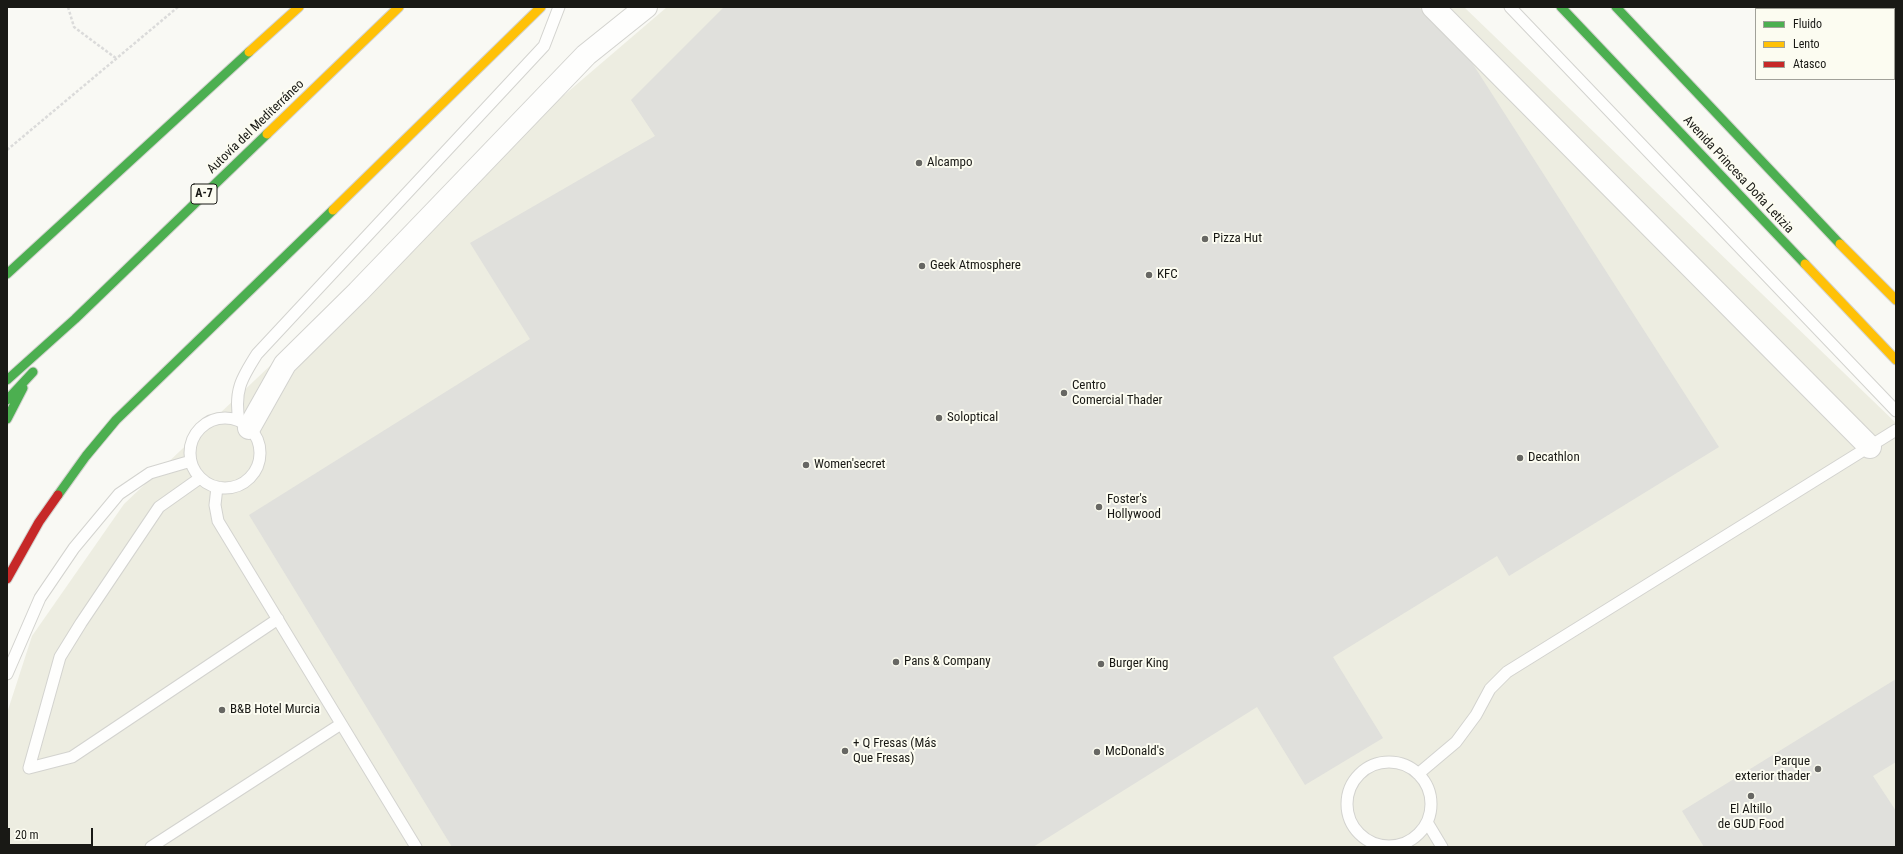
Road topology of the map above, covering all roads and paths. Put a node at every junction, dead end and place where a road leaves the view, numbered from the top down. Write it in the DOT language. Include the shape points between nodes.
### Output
graph roads {
  1 [pos="68,7"];
  2 [pos="178,7"];
  3 [pos="299,7"];
  4 [pos="399,7"];
  5 [pos="541,7"];
  6 [pos="560,7"];
  7 [pos="646,7"];
  8 [pos="1434,7"];
  9 [pos="1510,7"];
  10 [pos="1561,7"];
  11 [pos="1616,7"];
  12 [pos="116,59"];
  13 [pos="7,150"];
  14 [pos="7,274"];
  15 [pos="1896,300"];
  16 [pos="75,319"];
  17 [pos="1896,360"];
  18 [pos="28,378"];
  19 [pos="7,380"];
  20 [pos="7,400"];
  21 [pos="1896,411"];
  22 [pos="7,419"];
  23 [pos="244,424"];
  24 [pos="1896,430"];
  25 [pos="1870,446"];
  26 [pos="191,461"];
  27 [pos="200,478"];
  28 [pos="217,487"];
  29 [pos="7,579"];
  30 [pos="278,619"];
  31 [pos="7,674"];
  32 [pos="342,724"];
  33 [pos="1418,774"];
  34 [pos="1427,822"];
  35 [pos="1387,846"];
  36 [pos="151,847"];
  37 [pos="416,847"];
  38 [pos="1442,847"];
  1 -- 12 [label="path" via="74,26"];
  2 -- 12 [label="path"];
  3 -- 14 [label="main road"];
  4 -- 16 [label="main road, Autovía del Mediterráneo / A-7"];
  5 -- 29 [label="main road" via="116,420 86,456 39,522"];
  6 -- 23 [label="lane" via="544,46 257,354 242,378 236,404"];
  7 -- 23 [label="street" via="586,55 358,292 285,364"];
  8 -- 25 [label="street"];
  9 -- 21 [label="lane"];
  10 -- 17 [label="main road, Avenida Princesa Doña Letizia"];
  11 -- 15 [label="main road, Avenida Princesa Doña Letizia" via="1818,222"];
  12 -- 13 [label="path"];
  16 -- 18 [label="main road"];
  16 -- 19 [label="main road, Autovía del Mediterráneo / A-7"];
  18 -- 20 [label="main road"];
  18 -- 22 [label="main road"];
  23 -- 26 [label="lane" via="227,418 214,420 203,426 190,448"];
  23 -- 28 [label="lane" via="256,437 260,448 256,470 240,485"];
  24 -- 25 [label="lane"];
  25 -- 33 [label="lane" via="1507,672 1490,689 1476,715 1456,742"];
  26 -- 27 [label="lane"];
  26 -- 31 [label="lane" via="150,472 120,494 74,548 40,598"];
  27 -- 28 [label="lane"];
  27 -- 30 [label="lane" via="159,507 60,657 29,768 72,757"];
  28 -- 30 [label="lane" via="215,505 218,521"];
  30 -- 32 [label="lane"];
  32 -- 36 [label="lane"];
  32 -- 37 [label="lane"];
  33 -- 34 [label="lane" via="1429,791 1431,801"];
  33 -- 35 [label="lane" via="1406,766 1392,762 1377,763 1364,769 1354,779 1348,792 1346,807 1356,831 1375,843"];
  34 -- 35 [label="lane" via="1410,840"];
  34 -- 38 [label="lane"];
}
